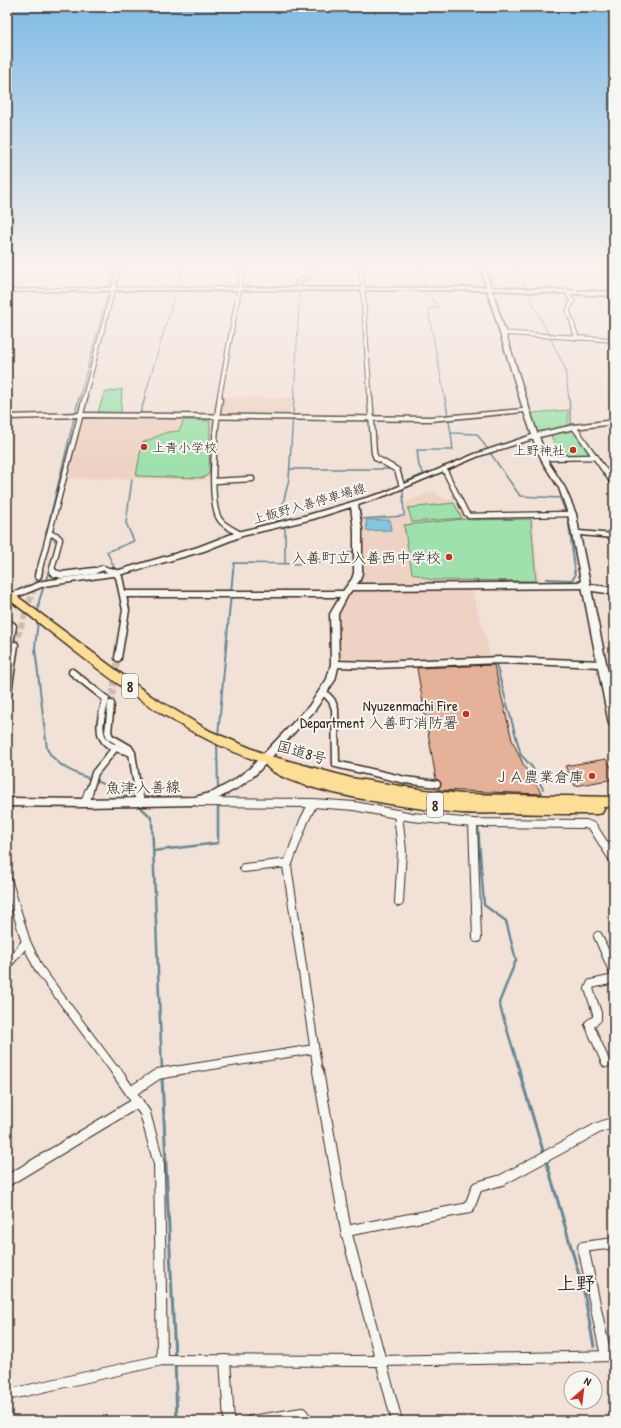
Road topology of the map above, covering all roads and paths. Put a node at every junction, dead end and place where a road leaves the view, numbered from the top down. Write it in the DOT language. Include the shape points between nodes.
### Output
graph roads {
  1 [pos="103,330"];
  2 [pos="232,330"];
  3 [pos="366,330"];
  4 [pos="501,330"];
  5 [pos="574,330"];
  6 [pos="502,333"];
  7 [pos="577,338"];
  8 [pos="614,340"];
  9 [pos="527,410"];
  10 [pos="81,415"];
  11 [pos="7,417"];
  12 [pos="216,418"];
  13 [pos="372,419"];
  14 [pos="614,422"];
  15 [pos="574,427"];
  16 [pos="535,436"];
  17 [pos="596,457"];
  18 [pos="544,458"];
  19 [pos="444,469"];
  20 [pos="252,480"];
  21 [pos="214,482"];
  22 [pos="614,484"];
  23 [pos="402,486"];
  24 [pos="354,503"];
  25 [pos="572,514"];
  26 [pos="577,533"];
  27 [pos="49,534"];
  28 [pos="240,534"];
  29 [pos="614,536"];
  30 [pos="116,573"];
  31 [pos="38,576"];
  32 [pos="586,586"];
  33 [pos="351,587"];
  34 [pos="614,591"];
  35 [pos="124,594"];
  36 [pos="345,594"];
  37 [pos="9,596"];
  38 [pos="7,622"];
  39 [pos="15,646"];
  40 [pos="118,658"];
  41 [pos="7,662"];
  42 [pos="335,664"];
  43 [pos="601,664"];
  44 [pos="72,672"];
  45 [pos="9,680"];
  46 [pos="324,692"];
  47 [pos="7,699"];
  48 [pos="111,704"];
  49 [pos="614,724"];
  50 [pos="116,747"];
  51 [pos="132,753"];
  52 [pos="265,759"];
  53 [pos="437,784"];
  54 [pos="7,802"];
  55 [pos="140,802"];
  56 [pos="195,802"];
  57 [pos="614,802"];
  58 [pos="85,803"];
  59 [pos="313,803"];
  60 [pos="614,809"];
  61 [pos="398,814"];
  62 [pos="473,823"];
  63 [pos="614,860"];
  64 [pos="288,863"];
  65 [pos="244,868"];
  66 [pos="7,879"];
  67 [pos="400,902"];
  68 [pos="598,936"];
  69 [pos="477,938"];
  70 [pos="26,942"];
  71 [pos="7,965"];
  72 [pos="614,973"];
  73 [pos="614,979"];
  74 [pos="314,1049"];
  75 [pos="606,1063"];
  76 [pos="131,1092"];
  77 [pos="138,1102"];
  78 [pos="614,1122"];
  79 [pos="7,1181"];
  80 [pos="346,1231"];
  81 [pos="614,1243"];
  82 [pos="610,1356"];
  83 [pos="162,1360"];
  84 [pos="224,1360"];
  85 [pos="381,1361"];
  86 [pos="7,1395"];
  87 [pos="229,1421"];
  88 [pos="251,1421"];
  89 [pos="308,1421"];
  90 [pos="397,1421"];
  1 -- 10 [label="street"];
  2 -- 12 [label="street"];
  3 -- 13 [label="street"];
  4 -- 6 [label="street"];
  5 -- 7 [label="street"];
  6 -- 7 [label="street"];
  6 -- 9 [label="street"];
  7 -- 8 [label="street"];
  9 -- 13 [label="street" via="431,419"];
  9 -- 16 [label="street"];
  10 -- 11 [label="street"];
  10 -- 12 [label="street"];
  10 -- 27 [label="street"];
  12 -- 13 [label="street"];
  12 -- 21 [label="street"];
  13 -- 23 [label="street" via="376,458 397,470"];
  14 -- 15 [label="street, 上飯野入善停車場線"];
  15 -- 16 [label="street, 上飯野入善停車場線"];
  15 -- 17 [label="street"];
  16 -- 18 [label="street"];
  16 -- 19 [label="street, 上飯野入善停車場線"];
  17 -- 18 [label="street"];
  17 -- 22 [label="street"];
  18 -- 25 [label="street" via="562,488"];
  19 -- 23 [label="street, 上飯野入善停車場線"];
  19 -- 25 [label="street" via="469,516"];
  20 -- 21 [label="street"];
  21 -- 28 [label="street" via="214,504 219,519"];
  23 -- 24 [label="street, 上飯野入善停車場線"];
  24 -- 28 [label="street, 上飯野入善停車場線"];
  24 -- 33 [label="street, 魚津入善線" via="358,530 358,573"];
  25 -- 26 [label="street"];
  26 -- 29 [label="street"];
  26 -- 32 [label="street"];
  27 -- 30 [label="street" via="60,539 52,570 54,573 62,575 103,568"];
  27 -- 31 [label="street"];
  28 -- 30 [label="street, 上飯野入善停車場線" via="201,549"];
  30 -- 35 [label="street"];
  30 -- 37 [label="street, 上飯野入善停車場線" via="43,584"];
  32 -- 33 [label="street"];
  32 -- 34 [label="street"];
  32 -- 43 [label="street"];
  33 -- 36 [label="street, 魚津入善線"];
  35 -- 36 [label="street"];
  35 -- 40 [label="street" via="126,610"];
  36 -- 42 [label="street, 魚津入善線" via="334,614"];
  37 -- 52 [label="highway, 8" via="160,707 206,734"];
  38 -- 41 [label="street" via="13,626"];
  39 -- 45 [label="street"];
  42 -- 43 [label="street" via="501,660"];
  42 -- 46 [label="street, 魚津入善線" via="331,680"];
  43 -- 49 [label="street"];
  44 -- 50 [label="street" via="106,699 100,731 102,739 107,744"];
  45 -- 47 [label="street"];
  46 -- 52 [label="street, 魚津入善線"];
  46 -- 53 [label="street" via="335,709 336,764 405,780"];
  48 -- 51 [label="street" via="108,732 110,737 129,748"];
  50 -- 51 [label="street"];
  50 -- 58 [label="street" via="95,773"];
  51 -- 55 [label="street"];
  52 -- 56 [label="street, 魚津入善線" via="236,784 216,795"];
  52 -- 57 [label="highway, 国道8号 / 8" via="351,783 425,795 462,799"];
  52 -- 60 [label="highway, 国道8号 / 8" via="284,773 312,782 346,791 405,801 462,808"];
  54 -- 58 [label="street, 魚津入善線"];
  55 -- 56 [label="street, 魚津入善線"];
  55 -- 58 [label="street, 魚津入善線"];
  56 -- 59 [label="street"];
  59 -- 61 [label="street" via="354,806"];
  59 -- 64 [label="street"];
  61 -- 62 [label="street"];
  61 -- 67 [label="street" via="402,850"];
  62 -- 63 [label="street" via="586,824 592,827"];
  62 -- 69 [label="street"];
  64 -- 65 [label="street"];
  64 -- 74 [label="street"];
  66 -- 70 [label="street"];
  68 -- 72 [label="street"];
  70 -- 71 [label="street"];
  70 -- 76 [label="street" via="40,969"];
  73 -- 75 [label="street" via="591,984 589,989 597,1013 597,1020 589,1024"];
  74 -- 76 [label="street" via="158,1074"];
  74 -- 80 [label="street"];
  76 -- 77 [label="street"];
  77 -- 79 [label="street"];
  77 -- 83 [label="street" via="145,1113 159,1164"];
  78 -- 80 [label="street" via="598,1128 502,1180 477,1187 469,1208"];
  80 -- 85 [label="street"];
  81 -- 82 [label="street" via="583,1247"];
  82 -- 85 [label="street"];
  83 -- 84 [label="street"];
  83 -- 86 [label="street"];
  84 -- 85 [label="street"];
  84 -- 87 [label="street"];
  85 -- 90 [label="street"];
  88 -- 89 [label="street" via="302,1413"];
}
